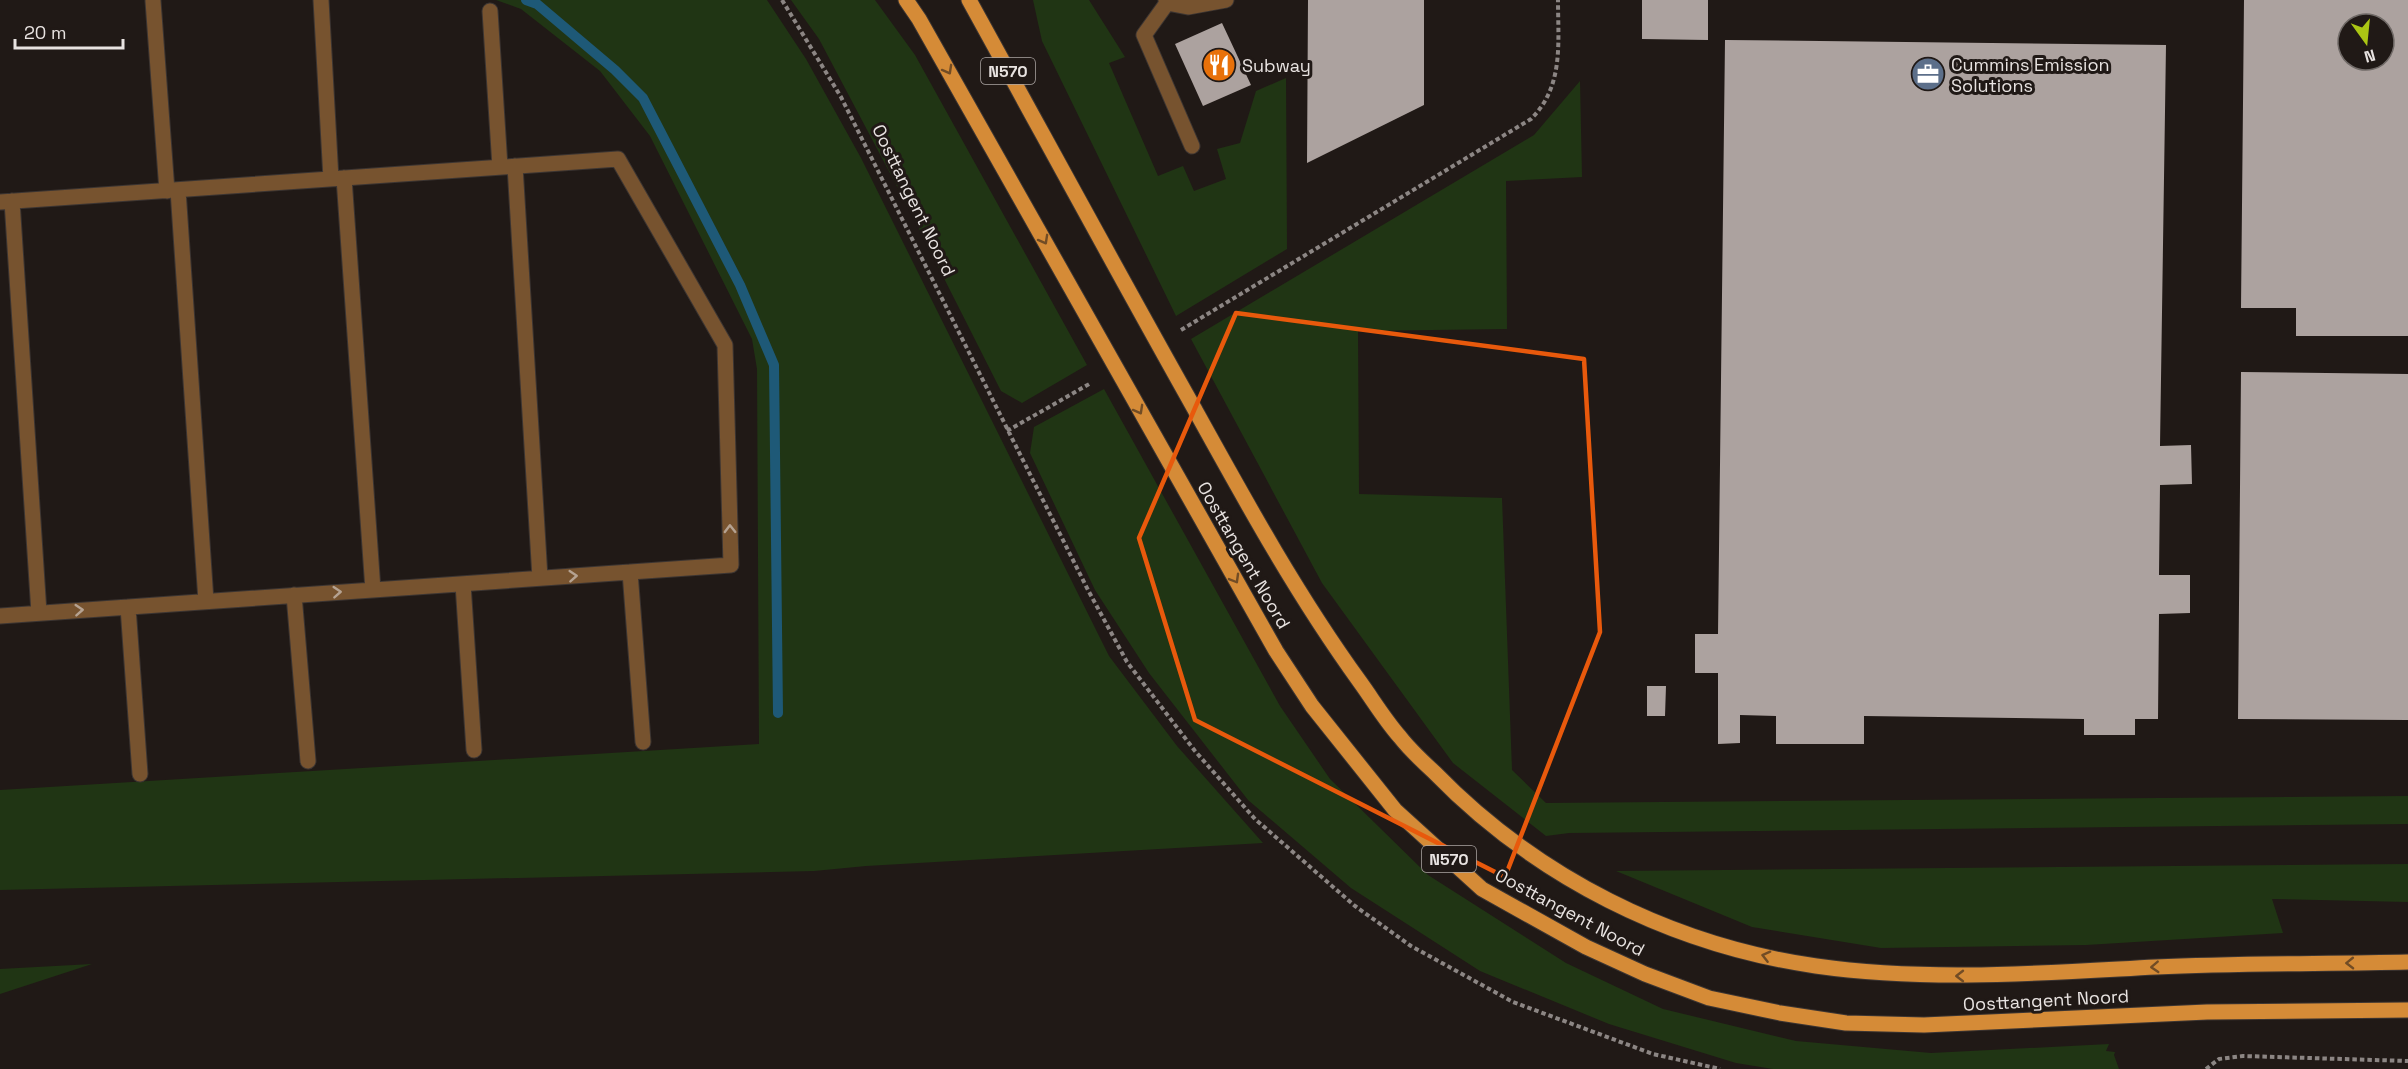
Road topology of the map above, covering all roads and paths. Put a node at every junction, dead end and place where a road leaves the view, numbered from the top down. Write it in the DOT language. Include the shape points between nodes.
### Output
graph roads {
  1 [pos="321,0"];
  2 [pos="783,0"];
  3 [pos="906,0"];
  4 [pos="969,0"];
  5 [pos="1226,0"];
  6 [pos="1558,0"];
  7 [pos="153,1"];
  8 [pos="1166,1"];
  9 [pos="490,11"];
  10 [pos="1192,146"];
  11 [pos="508,167"];
  12 [pos="337,178"];
  13 [pos="172,190"];
  14 [pos="6,202"];
  15 [pos="1181,330"];
  16 [pos="1091,383"];
  17 [pos="1007,431"];
  18 [pos="630,572"];
  19 [pos="540,578"];
  20 [pos="463,584"];
  21 [pos="373,590"];
  22 [pos="294,595"];
  23 [pos="206,602"];
  24 [pos="128,607"];
  25 [pos="39,613"];
  26 [pos="0,616"];
  27 [pos="643,742"];
  28 [pos="474,750"];
  29 [pos="308,761"];
  30 [pos="140,774"];
  31 [pos="2408,962"];
  32 [pos="2408,1010"];
  33 [pos="2408,1061"];
  34 [pos="1720,1069"];
  35 [pos="2206,1069"];
  1 -- 12 [label="lane"];
  2 -- 17 [label="path, Oosttangent Noord" via="841,97"];
  3 -- 32 [label="main road, Oosttangent Noord / N570, one-way" via="1276,651 1312,706 1395,810 1482,889 1586,948 1698,994 1846,1023 1924,1025 2207,1012"];
  31 -- 4 [label="main road, Oosttangent Noord / N570, one-way" via="2202,965 1959,976 1869,972 1774,958 1666,927 1575,884 1547,866 1464,804 1400,738 1334,647 1248,505"];
  5 -- 8 [label="lane" via="1188,7"];
  6 -- 15 [label="path" via="1554,85 1532,119"];
  7 -- 13 [label="lane"];
  8 -- 10 [label="lane" via="1144,35"];
  9 -- 11 [label="lane"];
  11 -- 12 [label="lane"];
  18 -- 11 [label="lane, one-way" via="731,565 725,345 618,159"];
  11 -- 19 [label="lane"];
  12 -- 13 [label="lane"];
  12 -- 21 [label="lane"];
  13 -- 14 [label="lane"];
  13 -- 23 [label="lane"];
  14 -- 25 [label="lane"];
  16 -- 17 [label="path"];
  17 -- 34 [label="path, Oosttangent Noord" via="1128,662 1195,751 1255,819 1355,906 1411,946 1503,997 1653,1054"];
  19 -- 18 [label="lane, one-way"];
  18 -- 27 [label="lane"];
  19 -- 20 [label="lane"];
  20 -- 21 [label="lane"];
  20 -- 28 [label="lane"];
  22 -- 21 [label="lane, one-way"];
  22 -- 23 [label="lane"];
  22 -- 29 [label="lane"];
  23 -- 24 [label="lane"];
  25 -- 24 [label="lane, one-way"];
  24 -- 30 [label="lane"];
  25 -- 26 [label="lane"];
  33 -- 35 [label="path" via="2243,1056 2219,1059"];
}
